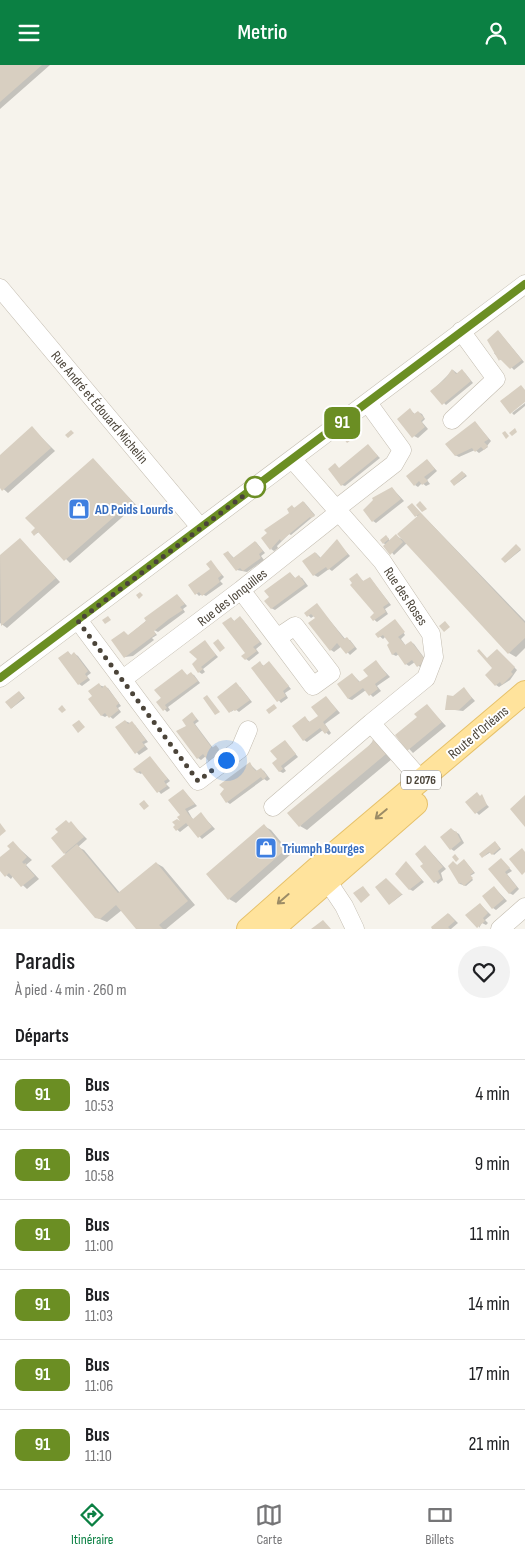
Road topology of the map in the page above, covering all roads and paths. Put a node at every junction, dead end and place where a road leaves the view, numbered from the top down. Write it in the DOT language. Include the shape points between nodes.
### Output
graph roads {
  1 [pos="525,284"];
  2 [pos="0,287"];
  3 [pos="461,331"];
  4 [pos="368,403"];
  5 [pos="452,420"];
  6 [pos="293,460"];
  7 [pos="337,511"];
  8 [pos="200,527"];
  9 [pos="241,590"];
  10 [pos="78,621"];
  11 [pos="277,638"];
  12 [pos="0,678"];
  13 [pos="123,679"];
  14 [pos="525,692"];
  15 [pos="525,711"];
  16 [pos="371,723"];
  17 [pos="248,729"];
  18 [pos="421,780"];
  19 [pos="273,807"];
  20 [pos="362,829"];
  21 [pos="328,882"];
  22 [pos="344,905"];
  23 [pos="525,907"];
  24 [pos="248,929"];
  25 [pos="273,929"];
  26 [pos="355,929"];
  27 [pos="367,929"];
  28 [pos="500,929"];
  1 -- 3 [label="street"];
  2 -- 8 [label="street, Rue André et Édouard Michelin"];
  3 -- 4 [label="street"];
  3 -- 5 [label="street" via="496,379"];
  4 -- 6 [label="street"];
  4 -- 7 [label="street, Rue des Jonquilles" via="402,450 394,463"];
  6 -- 7 [label="street, Rue des Roses"];
  6 -- 8 [label="street"];
  7 -- 9 [label="street, Rue des Jonquilles"];
  7 -- 16 [label="street, Rue des Roses" via="382,561 432,634 434,657 426,677"];
  8 -- 10 [label="street"];
  9 -- 11 [label="street"];
  9 -- 13 [label="street, Rue des Jonquilles"];
  10 -- 12 [label="street"];
  10 -- 13 [label="street"];
  13 -- 17 [label="street" via="198,781 240,749"];
  14 -- 18 [label="main road, Route d'Orléans / D 2076"];
  15 -- 21 [label="main road, Route d'Orléans / D 2076"];
  16 -- 18 [label="street"];
  16 -- 19 [label="street, Rue des Roses"];
  18 -- 20 [label="main road, Route d'Orléans / D 2076, one-way"];
  20 -- 21 [label="street, Route d'Orléans / D 2076" via="337,861"];
  20 -- 24 [label="main road, Route d'Orléans / D 2076, one-way"];
  21 -- 22 [label="street"];
  21 -- 25 [label="main road, Route d'Orléans / D 2076"];
  22 -- 26 [label="street"];
  22 -- 27 [label="street"];
  23 -- 28 [label="street"];
}
